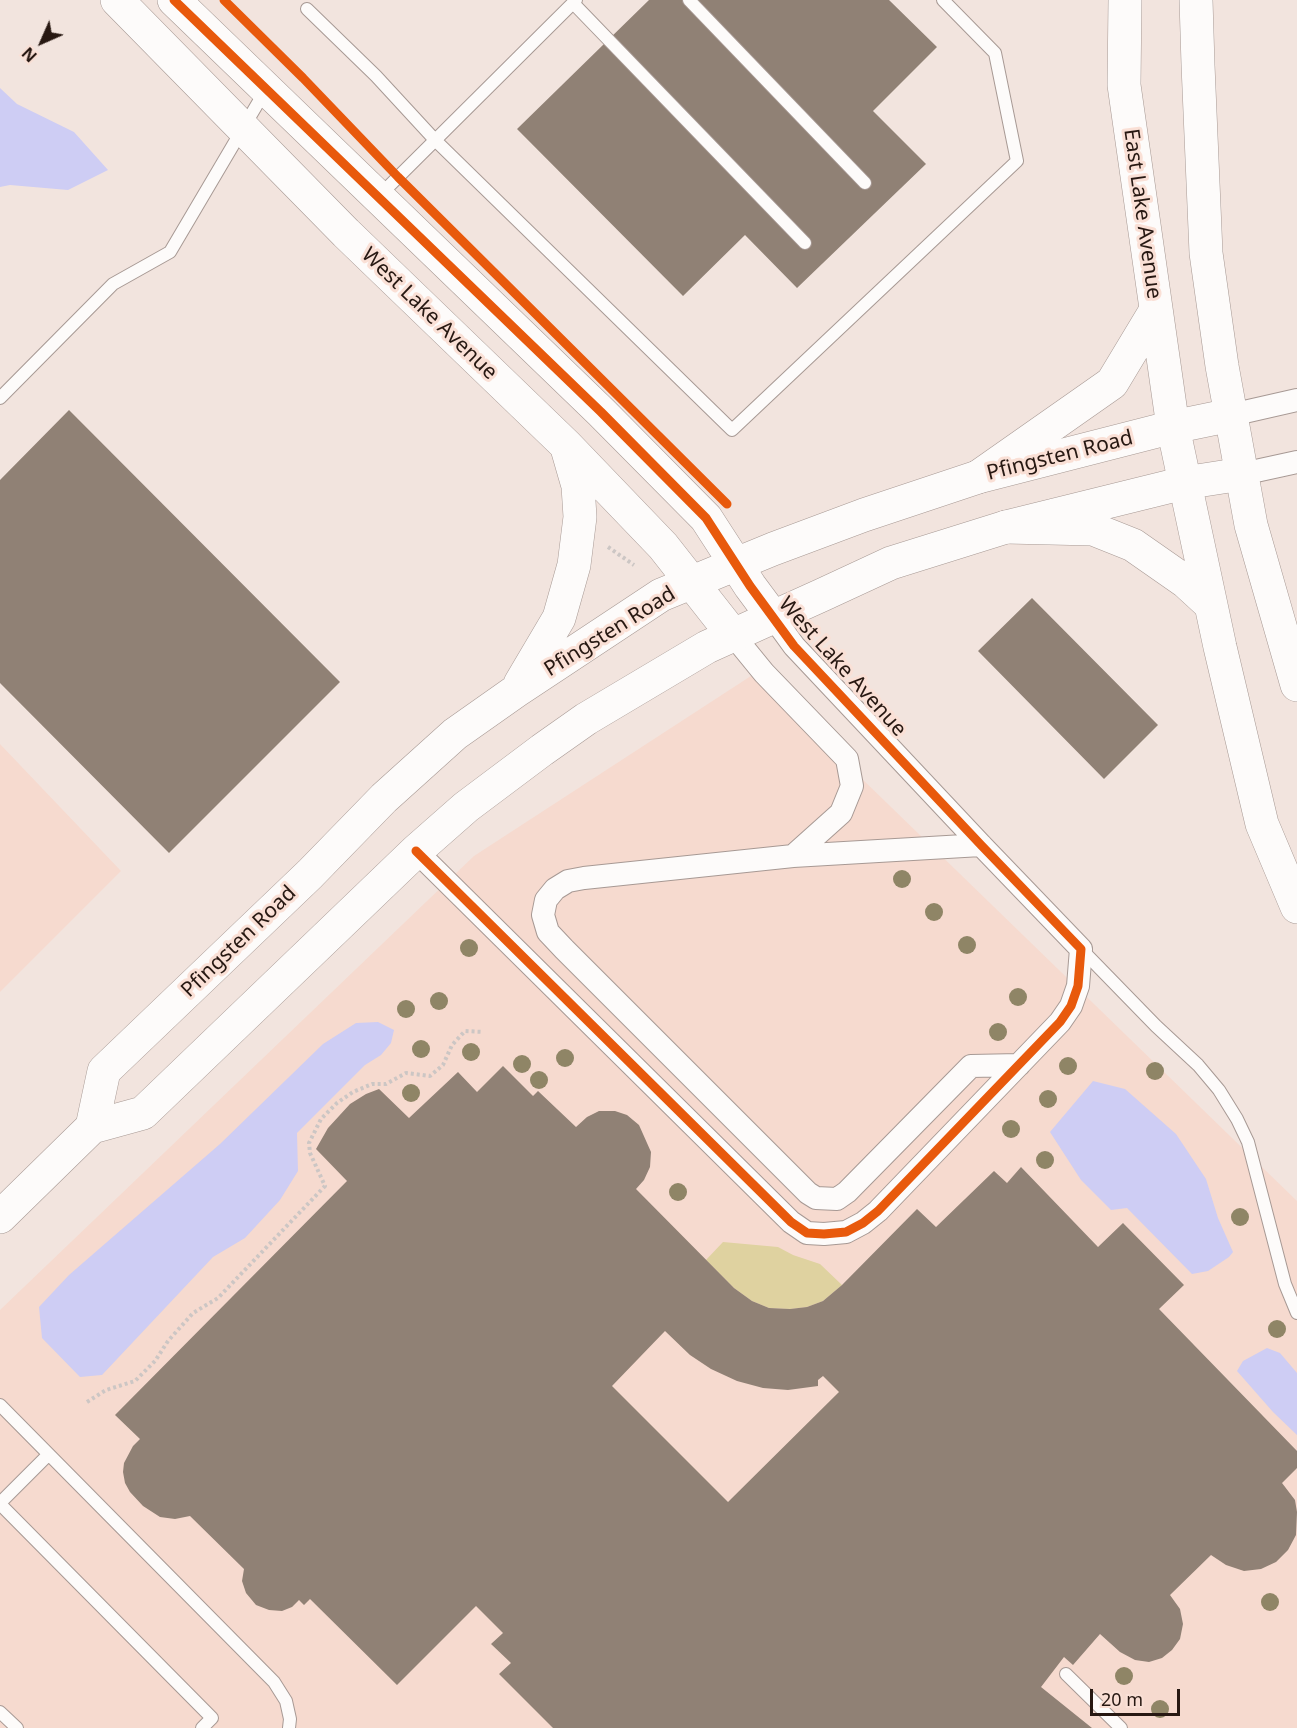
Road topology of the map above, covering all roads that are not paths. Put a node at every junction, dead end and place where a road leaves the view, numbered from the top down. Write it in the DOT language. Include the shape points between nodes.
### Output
graph roads {
  1 [pos="117,0"];
  2 [pos="174,0"];
  3 [pos="689,0"];
  4 [pos="943,0"];
  5 [pos="1125,0"];
  6 [pos="1196,0"];
  7 [pos="575,1"];
  8 [pos="307,9"];
  9 [pos="266,90"];
  10 [pos="242,128"];
  11 [pos="435,140"];
  12 [pos="865,183"];
  13 [pos="378,196"];
  14 [pos="805,243"];
  15 [pos="1156,310"];
  16 [pos="0,398"];
  17 [pos="1297,400"];
  18 [pos="1231,415"];
  19 [pos="1173,427"];
  20 [pos="567,446"];
  21 [pos="1297,462"];
  22 [pos="1242,474"];
  23 [pos="978,477"];
  24 [pos="1184,483"];
  25 [pos="1006,527"];
  26 [pos="736,564"];
  27 [pos="692,582"];
  28 [pos="1211,605"];
  29 [pos="773,617"];
  30 [pos="734,634"];
  31 [pos="1297,685"];
  32 [pos="516,691"];
  33 [pos="981,844"];
  34 [pos="416,851"];
  35 [pos="793,856"];
  36 [pos="1297,907"];
  37 [pos="1081,949"];
  38 [pos="1019,1065"];
  39 [pos="92,1126"];
  40 [pos="0,1217"];
  41 [pos="1297,1313"];
  42 [pos="0,1405"];
  43 [pos="48,1455"];
  44 [pos="0,1503"];
  45 [pos="1066,1674"];
  46 [pos="0,1712"];
  47 [pos="16,1728"];
  48 [pos="202,1728"];
  49 [pos="289,1728"];
  50 [pos="1121,1728"];
  1 -- 10 [label="main road, West Lake Avenue"];
  2 -- 9 [label="main road, West Lake Avenue"];
  3 -- 12 [label="lane"];
  4 -- 11 [label="lane" via="995,53 1017,161 732,430"];
  5 -- 15 [label="main road, East Lake Avenue" via="1124,85"];
  6 -- 18 [label="main road" via="1206,253"];
  7 -- 11 [label="lane"];
  7 -- 14 [label="lane"];
  8 -- 11 [label="lane"];
  9 -- 10 [label="lane"];
  9 -- 13 [label="main road, West Lake Avenue"];
  10 -- 16 [label="lane" via="170,252 112,284"];
  10 -- 20 [label="main road, West Lake Avenue" via="354,242"];
  11 -- 13 [label="lane"];
  13 -- 26 [label="main road, West Lake Avenue" via="706,518"];
  15 -- 19 [label="main road, East Lake Avenue"];
  15 -- 23 [label="main road" via="1112,383"];
  17 -- 18 [label="street, Pfingsten Road"];
  18 -- 19 [label="main road, Pfingsten Road"];
  18 -- 22 [label="main road"];
  19 -- 23 [label="main road, Pfingsten Road"];
  19 -- 24 [label="main road"];
  20 -- 27 [label="main road, West Lake Avenue" via="663,546"];
  20 -- 32 [label="main road" via="578,486 580,517 574,566 559,618"];
  21 -- 22 [label="street"];
  22 -- 24 [label="main road"];
  22 -- 31 [label="main road" via="1251,525"];
  23 -- 26 [label="main road, Pfingsten Road"];
  24 -- 25 [label="main road"];
  24 -- 28 [label="main road"];
  25 -- 28 [label="main road" via="1093,529 1132,545 1186,582"];
  25 -- 29 [label="main road" via="891,563"];
  26 -- 27 [label="main road, Pfingsten Road"];
  26 -- 29 [label="main road, West Lake Avenue"];
  27 -- 30 [label="main road, West Lake Avenue"];
  27 -- 32 [label="main road, Pfingsten Road" via="661,596"];
  28 -- 36 [label="main road" via="1262,824"];
  29 -- 30 [label="main road"];
  29 -- 33 [label="street, West Lake Avenue" via="794,646"];
  30 -- 34 [label="main road" via="707,646 586,719 466,807"];
  30 -- 35 [label="street" via="764,673 847,759 852,786 842,813"];
  32 -- 39 [label="main road, Pfingsten Road" via="455,734 384,798 104,1071"];
  33 -- 35 [label="street"];
  33 -- 37 [label="street, West Lake Avenue"];
  34 -- 38 [label="street" via="791,1222 807,1233 846,1232 863,1223"];
  34 -- 39 [label="main road" via="143,1113"];
  35 -- 38 [label="street" via="568,881 546,900 543,915 548,932 564,949 816,1198 837,1199 847,1192 971,1066"];
  37 -- 38 [label="street" via="1078,986 1071,1006"];
  37 -- 41 [label="lane" via="1198,1065 1237,1119 1248,1142 1285,1284"];
  39 -- 40 [label="main road"];
  42 -- 43 [label="lane"];
  43 -- 44 [label="lane"];
  43 -- 49 [label="lane" via="274,1682 286,1701"];
  44 -- 48 [label="lane" via="212,1718"];
  45 -- 50 [label="lane"];
  46 -- 47 [label="lane"];
}
